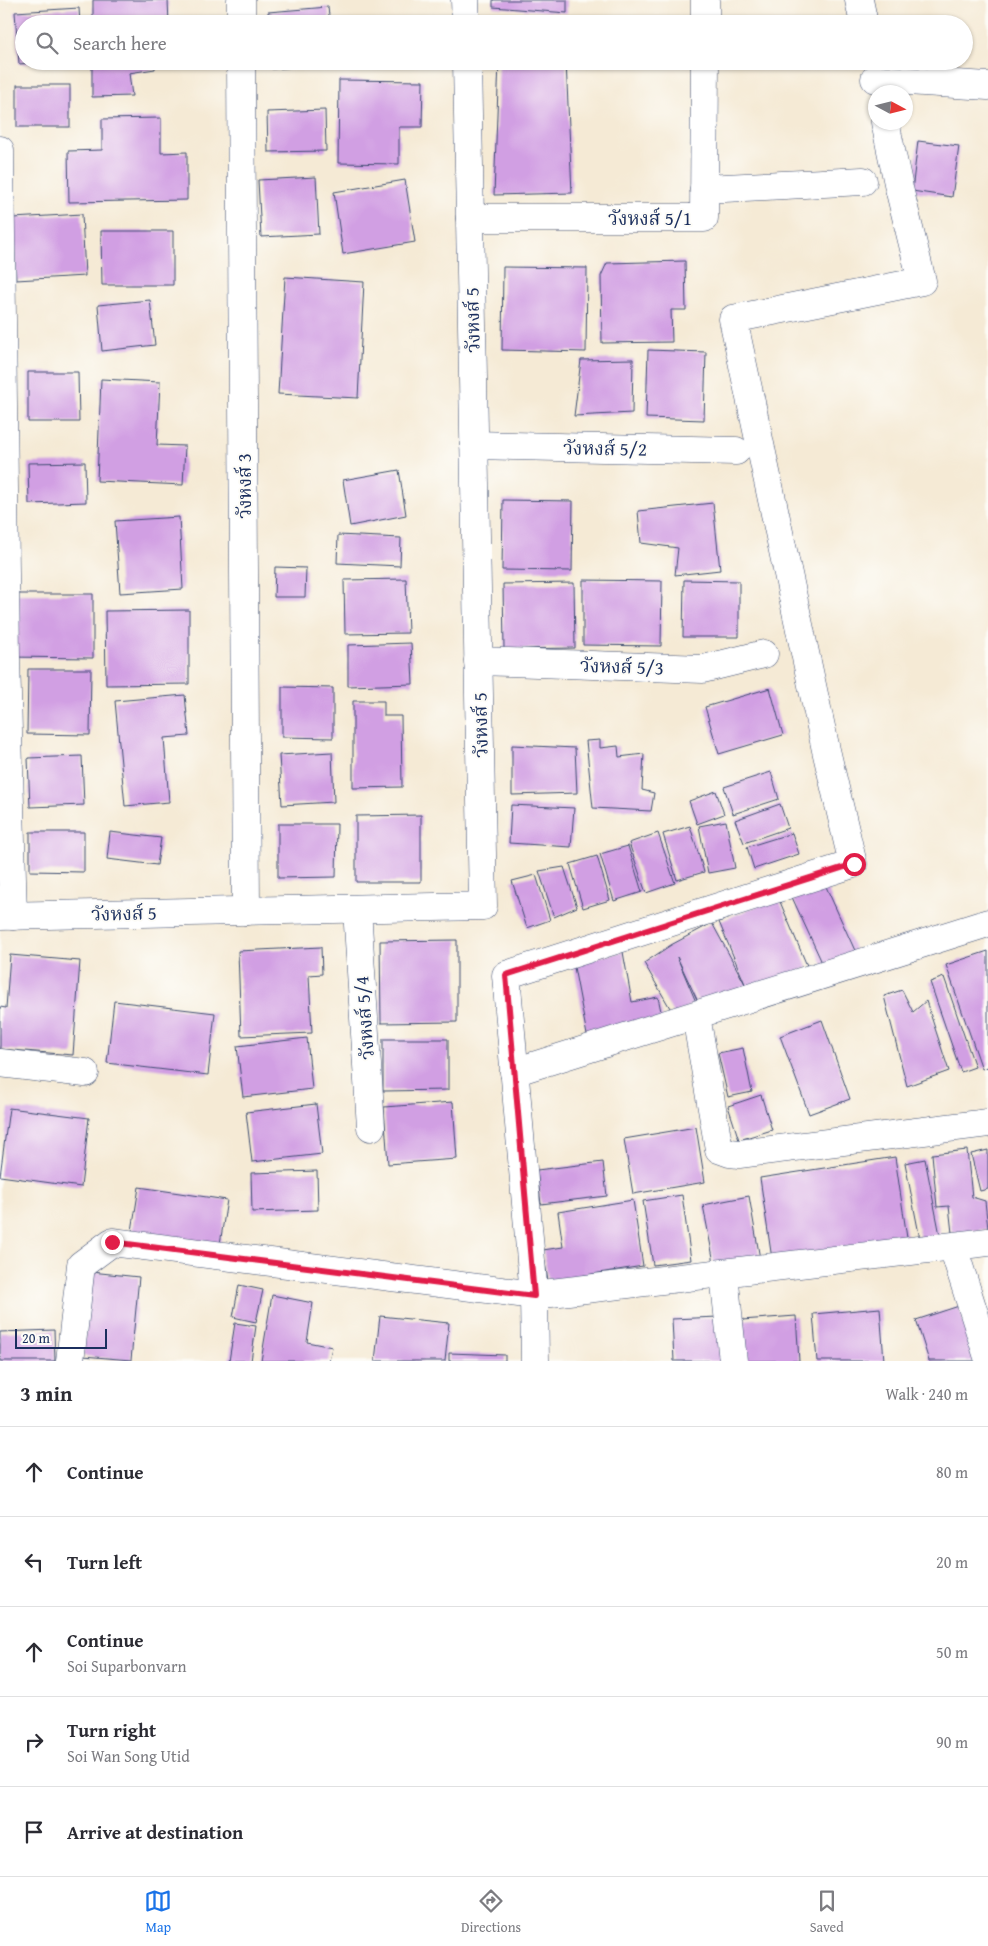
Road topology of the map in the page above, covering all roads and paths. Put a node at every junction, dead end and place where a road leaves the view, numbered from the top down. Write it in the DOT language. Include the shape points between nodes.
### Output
graph roads {
  1 [pos="241,0"];
  2 [pos="466,0"];
  3 [pos="705,0"];
  4 [pos="859,0"];
  5 [pos="241,15"];
  6 [pos="466,15"];
  7 [pos="705,15"];
  8 [pos="862,15"];
  9 [pos="241,70"];
  10 [pos="467,70"];
  11 [pos="705,70"];
  12 [pos="875,78"];
  13 [pos="988,86"];
  14 [pos="887,130"];
  15 [pos="0,150"];
  16 [pos="863,181"];
  17 [pos="704,189"];
  18 [pos="470,218"];
  19 [pos="474,445"];
  20 [pos="736,450"];
  21 [pos="764,654"];
  22 [pos="478,662"];
  23 [pos="357,909"];
  24 [pos="246,911"];
  25 [pos="6,916"];
  26 [pos="988,923"];
  27 [pos="696,1016"];
  28 [pos="0,1063"];
  29 [pos="514,1072"];
  30 [pos="85,1073"];
  31 [pos="988,1123"];
  32 [pos="371,1127"];
  33 [pos="988,1242"];
  34 [pos="953,1247"];
  35 [pos="724,1274"];
  36 [pos="534,1296"];
  37 [pos="988,1357"];
  38 [pos="70,1361"];
  39 [pos="535,1361"];
  40 [pos="733,1361"];
  1 -- 5 [label="street"];
  2 -- 6 [label="street"];
  3 -- 7 [label="street"];
  4 -- 8 [label="street"];
  9 -- 24 [label="street, วังหงส์ 3"];
  10 -- 18 [label="street, วังหงส์ 5"];
  11 -- 17 [label="street, วังหงส์ 5/1"];
  12 -- 13 [label="street"];
  14 -- 29 [label="street" via="922,281 733,319 826,750 854,864 506,975"];
  15 -- 25 [label="street"];
  16 -- 17 [label="street"];
  17 -- 18 [label="street, วังหงส์ 5/1" via="704,218"];
  18 -- 19 [label="street, วังหงส์ 5"];
  19 -- 20 [label="street, วังหงส์ 5/2"];
  19 -- 22 [label="street, วังหงส์ 5"];
  21 -- 22 [label="street, วังหงส์ 5/3" via="703,669"];
  22 -- 23 [label="street, วังหงส์ 5" via="483,906"];
  23 -- 24 [label="street, วังหงส์ 5"];
  23 -- 32 [label="street, วังหงส์ 5/4"];
  24 -- 25 [label="street, วังหงส์ 5"];
  26 -- 27 [label="street"];
  27 -- 29 [label="street"];
  27 -- 31 [label="street" via="719,1149 748,1153"];
  28 -- 30 [label="street"];
  29 -- 36 [label="street"];
  33 -- 34 [label="street"];
  34 -- 35 [label="street"];
  34 -- 37 [label="street"];
  35 -- 36 [label="street"];
  35 -- 40 [label="street"];
  36 -- 38 [label="street" via="112,1242 81,1265"];
  36 -- 39 [label="street"];
}
